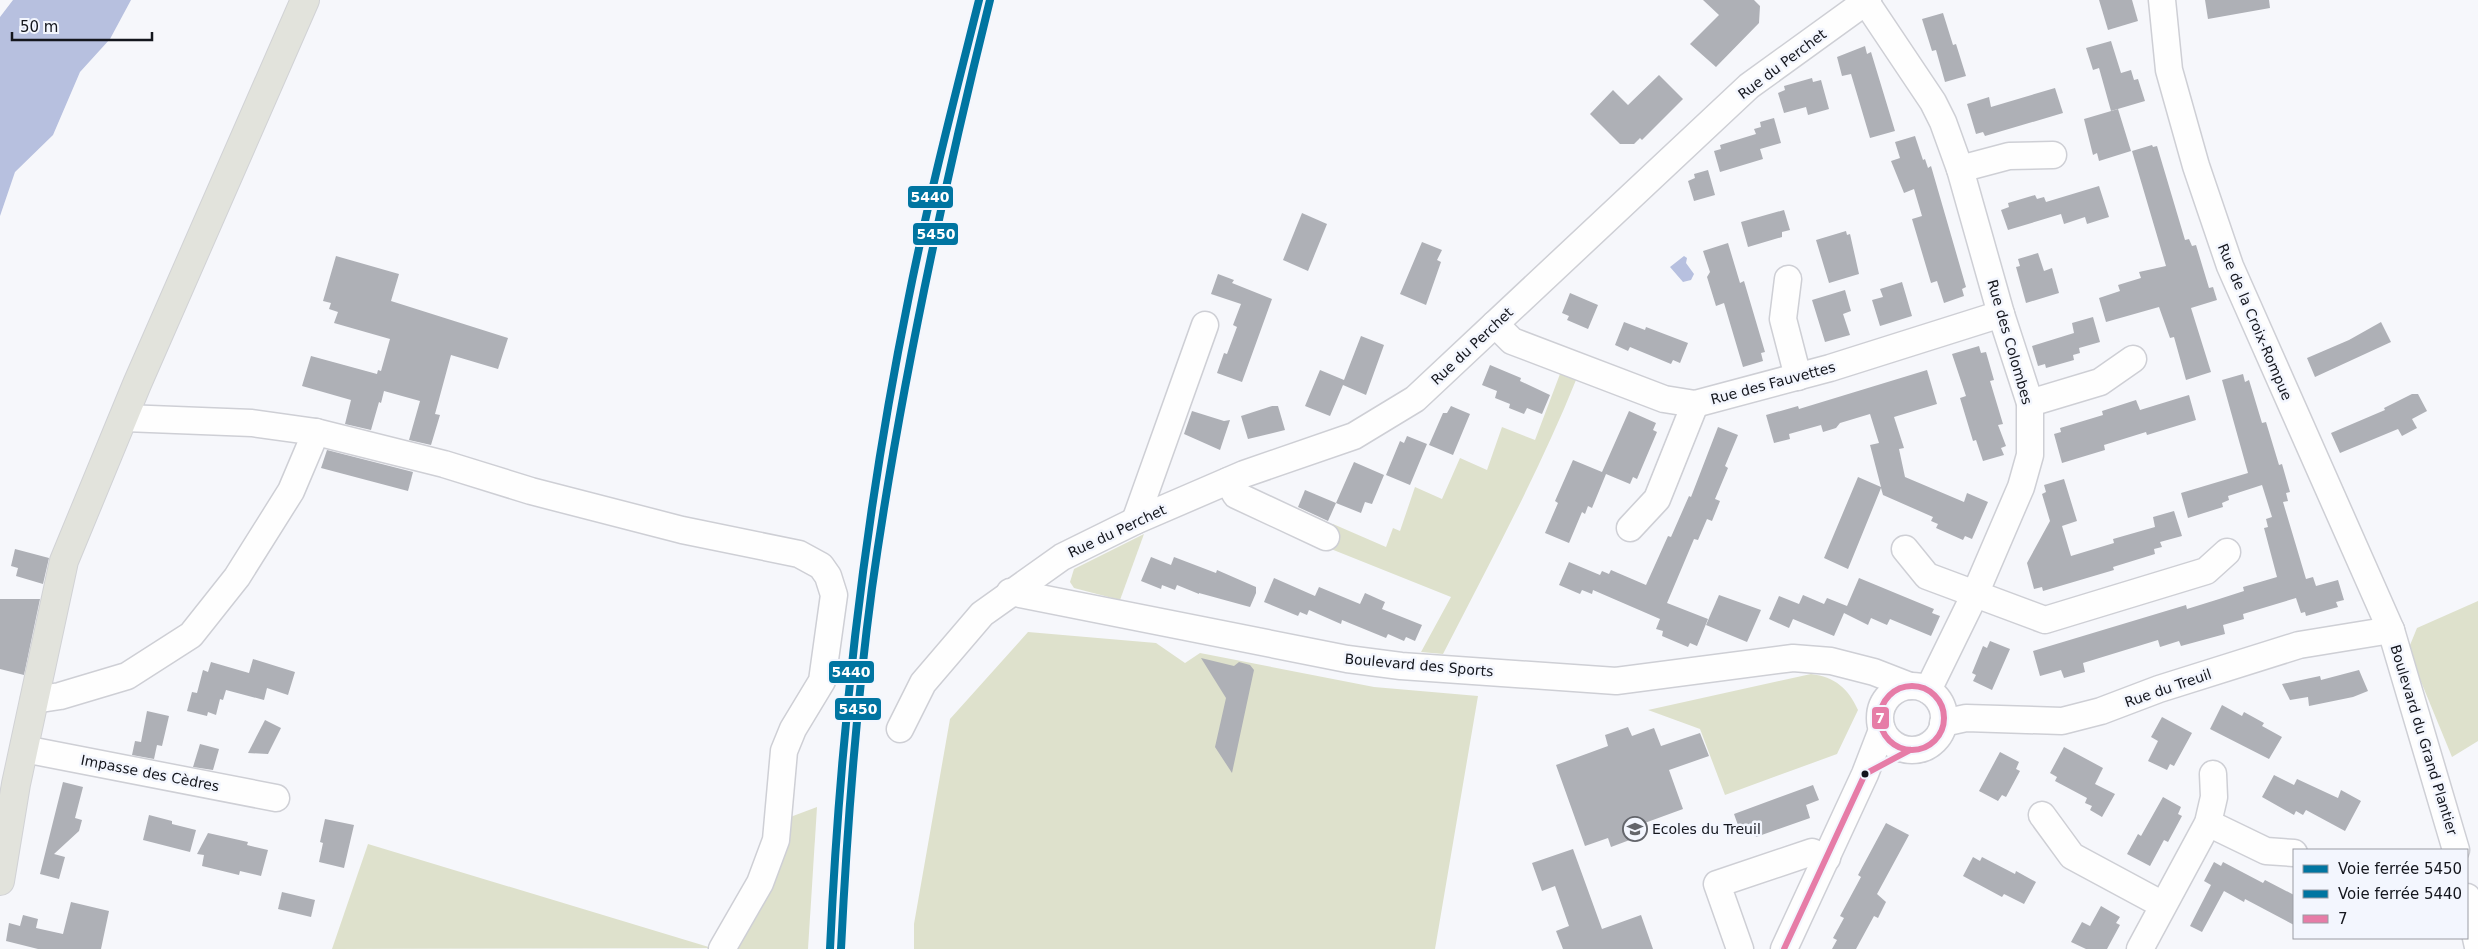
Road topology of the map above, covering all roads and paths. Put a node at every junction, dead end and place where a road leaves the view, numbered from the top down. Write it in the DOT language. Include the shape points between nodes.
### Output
graph roads {
  1 [pos="305,0"];
  2 [pos="2162,0"];
  3 [pos="1867,1"];
  4 [pos="2053,155"];
  5 [pos="1960,169"];
  6 [pos="1788,279"];
  7 [pos="2001,314"];
  8 [pos="1494,324"];
  9 [pos="1205,325"];
  10 [pos="2133,359"];
  11 [pos="1798,376"];
  12 [pos="2030,403"];
  13 [pos="1695,404"];
  14 [pos="124,418"];
  15 [pos="316,432"];
  16 [pos="1228,481"];
  17 [pos="1135,521"];
  18 [pos="1630,528"];
  19 [pos="1326,537"];
  20 [pos="1905,549"];
  21 [pos="2227,552"];
  22 [pos="1010,592"];
  23 [pos="1974,594"];
  24 [pos="2391,630"];
  25 [pos="1831,661"];
  26 [pos="1919,688"];
  27 [pos="34,700"];
  28 [pos="1882,719"];
  29 [pos="1943,723"];
  30 [pos="900,730"];
  31 [pos="24,749"];
  32 [pos="1910,750"];
  33 [pos="1865,774"];
  34 [pos="2213,774"];
  35 [pos="276,798"];
  36 [pos="2042,814"];
  37 [pos="2208,823"];
  38 [pos="2456,849"];
  39 [pos="2293,853"];
  40 [pos="1827,858"];
  41 [pos="0,881"];
  42 [pos="2468,902"];
  43 [pos="2163,905"];
  44 [pos="2478,947"];
  45 [pos="722,949"];
  46 [pos="1740,949"];
  47 [pos="1784,949"];
  48 [pos="2140,949"];
  1 -- 14 [label="main road"];
  2 -- 24 [label="street, Rue de la Croix-Rompue" via="2169,70 2196,166 2230,266"];
  3 -- 5 [label="street, Rue des Colombes" via="1933,102"];
  3 -- 8 [label="street, Rue du Perchet" via="1749,86"];
  4 -- 5 [label="street" via="2009,156"];
  5 -- 7 [label="street, Rue des Colombes"];
  6 -- 11 [label="street" via="1783,319"];
  7 -- 11 [label="street, Rue des Fauvettes"];
  7 -- 12 [label="street, Rue des Colombes"];
  8 -- 13 [label="street, Rue des Fauvettes" via="1512,341 1664,398"];
  8 -- 16 [label="street, Rue du Perchet" via="1415,399 1387,418 1354,436"];
  9 -- 17 [label="street"];
  10 -- 12 [label="street" via="2100,382"];
  11 -- 13 [label="street, Rue des Fauvettes"];
  12 -- 23 [label="street, Rue des Colombes" via="2030,455 2021,487"];
  13 -- 18 [label="street" via="1657,499"];
  14 -- 15 [label="street" via="252,423"];
  14 -- 27 [label="main road" via="64,561"];
  15 -- 27 [label="street" via="291,491 237,577 191,635 127,676 60,696"];
  15 -- 45 [label="street" via="444,464 531,492 682,530 799,554 821,566 834,595 822,682 784,750 776,840 760,883"];
  16 -- 17 [label="street, Rue du Perchet"];
  16 -- 19 [label="street" via="1236,494"];
  17 -- 22 [label="street, Rue du Perchet" via="1062,557"];
  20 -- 23 [label="street" via="1927,576"];
  21 -- 23 [label="street" via="2206,571 2045,620"];
  22 -- 25 [label="street, Boulevard des Sports" via="1338,657 1401,666 1616,681 1793,658"];
  22 -- 30 [label="street, Rue du Perchet" via="982,614 923,683"];
  23 -- 26 [label="street, Rue des Colombes"];
  24 -- 29 [label="street, Rue du Treuil" via="2299,645 2062,721 1966,718"];
  24 -- 38 [label="street, Boulevard du Grand Plantier"];
  25 -- 26 [label="street, Boulevard des Sports"];
  25 -- 28 [label="street" via="1867,686"];
  26 -- 28 [label="street" via="1892,693"];
  26 -- 29 [label="street" via="1941,704"];
  27 -- 31 [label="main road"];
  28 -- 32 [label="street" via="1890,742"];
  28 -- 33 [label="street"];
  29 -- 32 [label="street" via="1935,740 1920,749"];
  31 -- 35 [label="street, Impasse des Cèdres"];
  31 -- 41 [label="main road"];
  32 -- 33 [label="street"];
  33 -- 40 [label="street"];
  34 -- 37 [label="street" via="2214,797"];
  36 -- 43 [label="street" via="2072,856"];
  37 -- 39 [label="street" via="2266,850"];
  37 -- 43 [label="street"];
  40 -- 46 [label="street" via="1812,852 1717,884"];
  40 -- 47 [label="street"];
  42 -- 44 [label="street"];
  43 -- 48 [label="street"];
}
